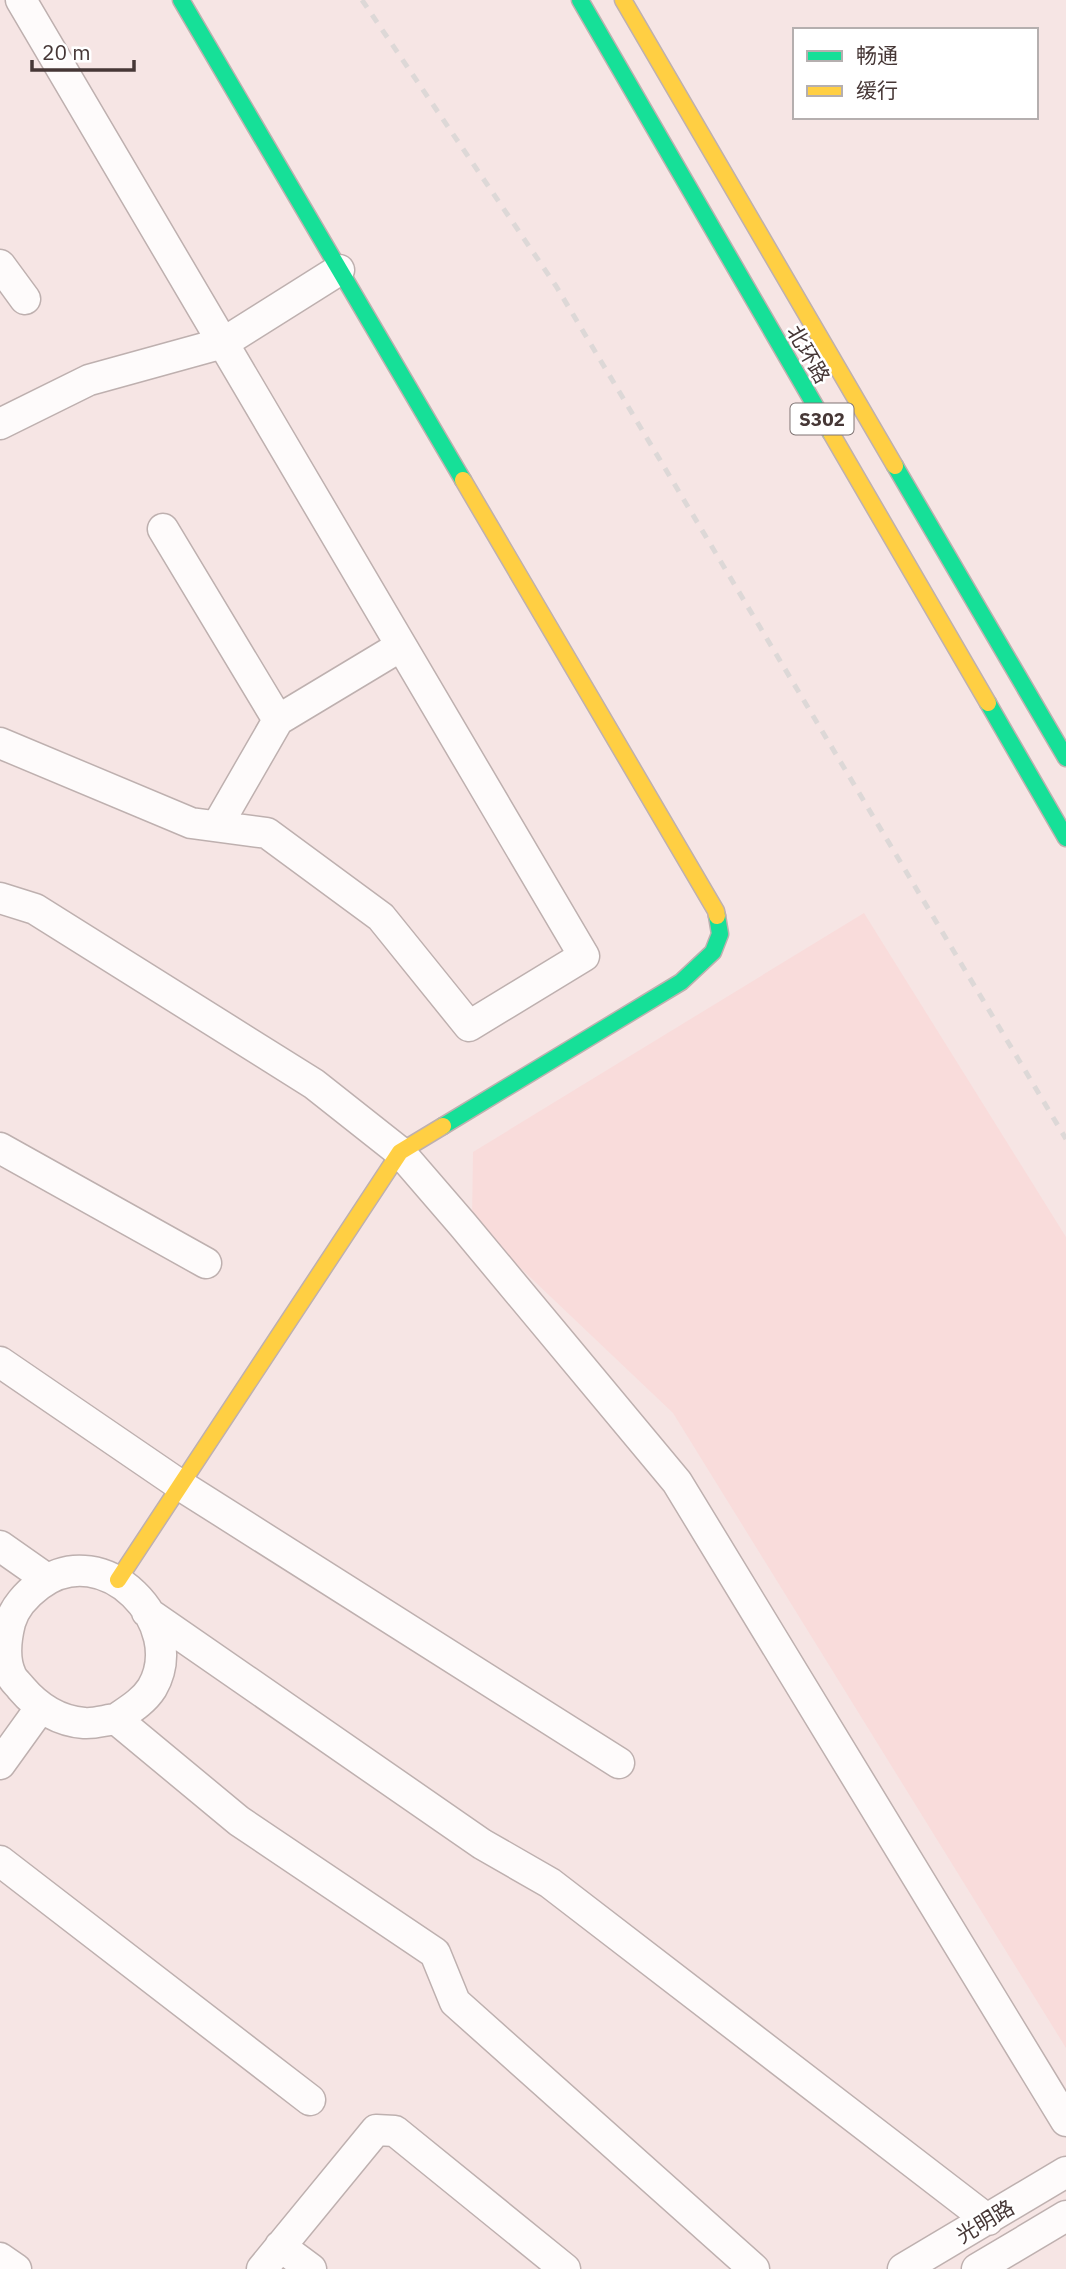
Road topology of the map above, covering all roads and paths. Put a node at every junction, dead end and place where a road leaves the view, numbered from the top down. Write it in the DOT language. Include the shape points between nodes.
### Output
graph roads {
  1 [pos="21,0"];
  2 [pos="181,0"];
  3 [pos="580,0"];
  4 [pos="623,0"];
  5 [pos="0,265"];
  6 [pos="339,270"];
  7 [pos="25,299"];
  8 [pos="223,343"];
  9 [pos="0,424"];
  10 [pos="163,529"];
  11 [pos="401,646"];
  12 [pos="278,720"];
  13 [pos="0,743"];
  14 [pos="1066,758"];
  15 [pos="217,826"];
  16 [pos="1066,838"];
  17 [pos="0,898"];
  18 [pos="0,1148"];
  19 [pos="400,1152"];
  20 [pos="206,1263"];
  21 [pos="0,1362"];
  22 [pos="180,1485"];
  23 [pos="0,1546"];
  24 [pos="47,1579"];
  25 [pos="118,1580"];
  26 [pos="147,1612"];
  27 [pos="3,1643"];
  28 [pos="41,1707"];
  29 [pos="116,1719"];
  30 [pos="619,1763"];
  31 [pos="0,1764"];
  32 [pos="0,1861"];
  33 [pos="310,2101"];
  34 [pos="1066,2121"];
  35 [pos="1066,2172"];
  36 [pos="1066,2216"];
  37 [pos="988,2220"];
  38 [pos="281,2246"];
  39 [pos="0,2258"];
  40 [pos="16,2269"];
  41 [pos="262,2269"];
  42 [pos="311,2269"];
  43 [pos="565,2269"];
  44 [pos="754,2269"];
  45 [pos="903,2269"];
  46 [pos="977,2269"];
  1 -- 8 [label="street"];
  2 -- 6 [label="main road"];
  3 -- 16 [label="main road, 北环路 / S302"];
  4 -- 14 [label="main road, 北环路 / S302"];
  5 -- 7 [label="street"];
  6 -- 8 [label="street"];
  6 -- 19 [label="main road" via="716,911 720,934 713,952 681,982"];
  8 -- 9 [label="street" via="89,380"];
  8 -- 11 [label="street"];
  10 -- 12 [label="street"];
  11 -- 12 [label="street"];
  11 -- 15 [label="street" via="583,956 468,1026 381,917 267,832"];
  12 -- 15 [label="street"];
  13 -- 15 [label="street" via="191,823"];
  17 -- 19 [label="street" via="35,909 314,1084"];
  18 -- 20 [label="street"];
  19 -- 22 [label="main road"];
  19 -- 34 [label="street" via="677,1482"];
  21 -- 22 [label="street"];
  22 -- 25 [label="main road"];
  22 -- 30 [label="street"];
  23 -- 24 [label="street"];
  24 -- 25 [label="street" via="85,1570"];
  24 -- 27 [label="street" via="28,1594"];
  25 -- 26 [label="street" via="142,1601"];
  26 -- 29 [label="street" via="156,1629 162,1661 152,1687"];
  26 -- 37 [label="street" via="482,1844 550,1883"];
  27 -- 28 [label="street" via="11,1676"];
  28 -- 29 [label="street" via="58,1718 86,1724"];
  28 -- 31 [label="street"];
  29 -- 44 [label="street" via="239,1821 435,1953 454,2002"];
  32 -- 33 [label="street"];
  35 -- 37 [label="street, 光明路"];
  36 -- 46 [label="street, 光明路"];
  37 -- 45 [label="street, 光明路"];
  38 -- 41 [label="street"];
  38 -- 42 [label="street"];
  38 -- 43 [label="street" via="376,2130 395,2131"];
  39 -- 40 [label="street"];
}
